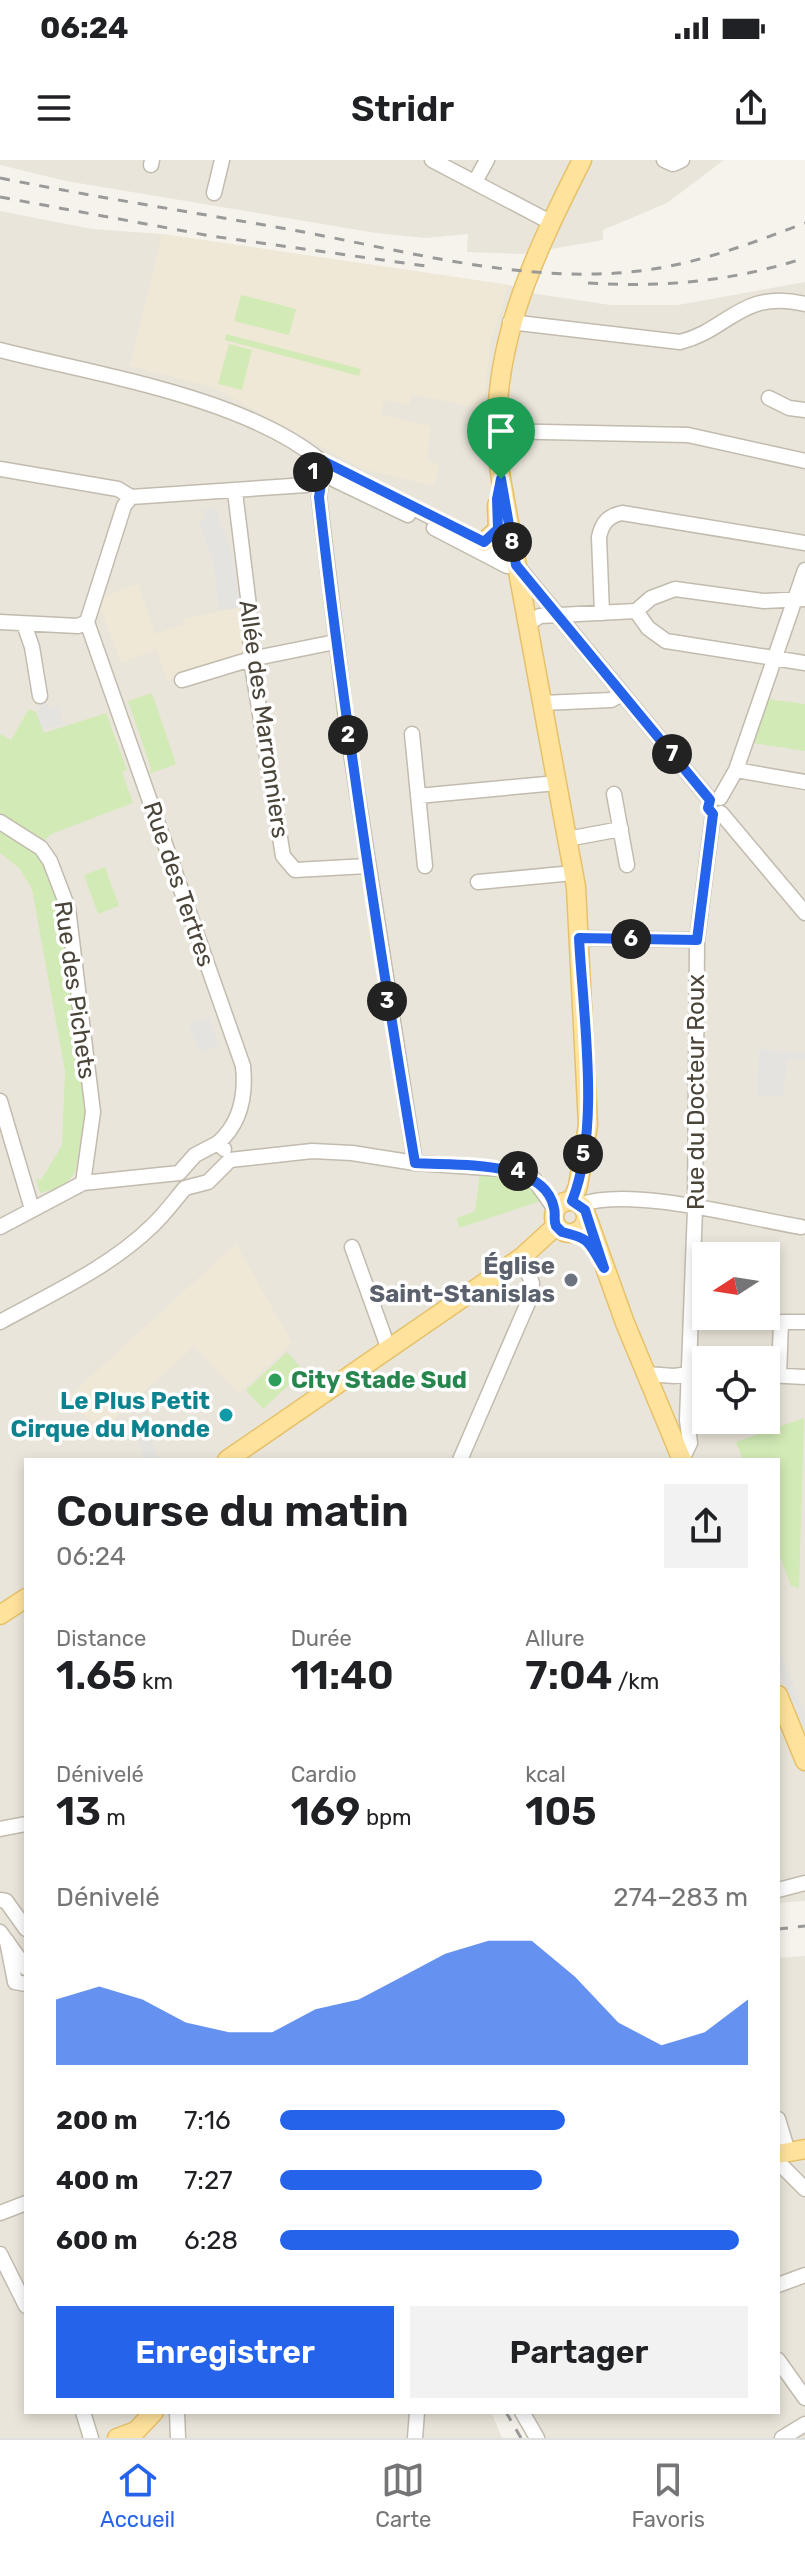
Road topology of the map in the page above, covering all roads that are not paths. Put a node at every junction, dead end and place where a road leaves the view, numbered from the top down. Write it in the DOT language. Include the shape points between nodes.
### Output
graph roads {
  1 [pos="222,160"];
  2 [pos="432,160"];
  3 [pos="487,160"];
  4 [pos="582,160"];
  5 [pos="664,160"];
  6 [pos="682,160"];
  7 [pos="475,182"];
  8 [pos="214,193"];
  9 [pos="550,222"];
  10 [pos="805,304"];
  11 [pos="510,322"];
  12 [pos="0,350"];
  13 [pos="769,398"];
  14 [pos="805,410"];
  15 [pos="496,431"];
  16 [pos="805,461"];
  17 [pos="0,469"];
  18 [pos="324,474"];
  19 [pos="501,479"];
  20 [pos="235,492"];
  21 [pos="131,497"];
  22 [pos="484,542"];
  23 [pos="805,543"];
  24 [pos="516,565"];
  25 [pos="805,570"];
  26 [pos="800,599"];
  27 [pos="636,611"];
  28 [pos="602,613"];
  29 [pos="557,615"];
  30 [pos="0,622"];
  31 [pos="87,622"];
  32 [pos="24,624"];
  33 [pos="527,624"];
  34 [pos="335,642"];
  35 [pos="251,659"];
  36 [pos="775,660"];
  37 [pos="805,663"];
  38 [pos="182,680"];
  39 [pos="622,694"];
  40 [pos="40,696"];
  41 [pos="542,703"];
  42 [pos="412,734"];
  43 [pos="736,770"];
  44 [pos="805,782"];
  45 [pos="557,783"];
  46 [pos="614,794"];
  47 [pos="418,796"];
  48 [pos="716,806"];
  49 [pos="0,822"];
  50 [pos="621,829"];
  51 [pos="567,839"];
  52 [pos="627,865"];
  53 [pos="367,866"];
  54 [pos="425,866"];
  55 [pos="573,873"];
  56 [pos="478,882"];
  57 [pos="805,913"];
  58 [pos="579,938"];
  59 [pos="697,940"];
  60 [pos="0,1101"];
  61 [pos="4,1132"];
  62 [pos="218,1143"];
  63 [pos="230,1160"];
  64 [pos="415,1163"];
  65 [pos="179,1173"];
  66 [pos="83,1183"];
  67 [pos="185,1188"];
  68 [pos="32,1209"];
  69 [pos="695,1209"];
  70 [pos="571,1215"];
  71 [pos="0,1227"];
  72 [pos="804,1228"];
  73 [pos="697,1242"];
  74 [pos="352,1247"];
  75 [pos="522,1257"];
  76 [pos="0,1322"];
  77 [pos="805,1322"];
  78 [pos="777,1346"];
  79 [pos="389,1350"];
  80 [pos="692,1372"];
  81 [pos="647,1374"];
  82 [pos="780,1375"];
  83 [pos="805,1377"];
  84 [pos="692,1394"];
  85 [pos="692,1433"];
  86 [pos="692,1433"];
  87 [pos="230,1458"];
  88 [pos="461,1458"];
  89 [pos="682,1458"];
  90 [pos="682,1458"];
  91 [pos="24,1599"];
  92 [pos="0,1615"];
  93 [pos="780,1700"];
  94 [pos="805,1761"];
  95 [pos="24,1824"];
  96 [pos="0,1829"];
  97 [pos="805,1883"];
  98 [pos="780,1889"];
  99 [pos="0,1900"];
  100 [pos="24,1926"];
  101 [pos="4,1937"];
  102 [pos="24,1965"];
  103 [pos="24,1984"];
  104 [pos="780,2127"];
  105 [pos="787,2154"];
  106 [pos="805,2189"];
  107 [pos="24,2204"];
  108 [pos="0,2213"];
  109 [pos="1,2259"];
  110 [pos="805,2275"];
  111 [pos="780,2284"];
  112 [pos="24,2302"];
  113 [pos="780,2363"];
  114 [pos="805,2398"];
  115 [pos="84,2414"];
  116 [pos="152,2414"];
  117 [pos="177,2414"];
  118 [pos="417,2414"];
  119 [pos="523,2414"];
  120 [pos="803,2430"];
  121 [pos="91,2438"];
  122 [pos="117,2438"];
  123 [pos="178,2438"];
  124 [pos="415,2438"];
  125 [pos="537,2438"];
  126 [pos="782,2438"];
  1 -- 8 [label="street"];
  2 -- 7 [label="street"];
  3 -- 7 [label="street"];
  4 -- 9 [label="main road"];
  5 -- 6 [label="street"];
  7 -- 9 [label="street"];
  9 -- 11 [label="main road"];
  10 -- 11 [label="street" via="753,305 697,338 680,342"];
  11 -- 15 [label="main road" via="500,366"];
  12 -- 18 [label="street" via="215,407"];
  13 -- 14 [label="street"];
  15 -- 16 [label="street" via="688,435"];
  15 -- 19 [label="main road"];
  17 -- 21 [label="street" via="118,489"];
  18 -- 20 [label="street" via="306,485"];
  18 -- 22 [label="street"];
  18 -- 24 [label="street" via="507,566"];
  18 -- 34 [label="street" via="319,497"];
  19 -- 22 [label="main road" via="498,529"];
  19 -- 24 [label="main road"];
  20 -- 21 [label="street"];
  20 -- 35 [label="street, Allée des Marronniers"];
  21 -- 31 [label="street"];
  22 -- 24 [label="street"];
  23 -- 28 [label="street" via="622,513 612,516 599,537"];
  24 -- 29 [label="street"];
  24 -- 33 [label="main road"];
  25 -- 26 [label="street"];
  26 -- 27 [label="street" via="764,601 675,589"];
  26 -- 36 [label="street"];
  27 -- 28 [label="street"];
  27 -- 36 [label="street" via="666,641"];
  28 -- 29 [label="street"];
  29 -- 33 [label="street"];
  29 -- 39 [label="street"];
  30 -- 32 [label="street"];
  31 -- 32 [label="street"];
  31 -- 62 [label="street, Rue des Tertres" via="243,1066 245,1087 237,1118"];
  32 -- 40 [label="street"];
  33 -- 41 [label="main road"];
  34 -- 35 [label="street"];
  34 -- 53 [label="street"];
  35 -- 38 [label="street"];
  35 -- 53 [label="street, Allée des Marronniers" via="283,856 295,870"];
  36 -- 37 [label="street"];
  36 -- 43 [label="street"];
  39 -- 41 [label="street" via="611,700"];
  39 -- 48 [label="street"];
  41 -- 45 [label="main road"];
  42 -- 47 [label="street"];
  43 -- 44 [label="street"];
  43 -- 48 [label="street"];
  45 -- 47 [label="street"];
  45 -- 51 [label="main road"];
  46 -- 50 [label="street"];
  47 -- 54 [label="street"];
  48 -- 57 [label="street"];
  48 -- 59 [label="street, Rue du Docteur Roux"];
  49 -- 66 [label="street, Rue des Pichets" via="41,848 68,908 93,1112"];
  50 -- 51 [label="street"];
  50 -- 52 [label="street"];
  51 -- 55 [label="main road"];
  53 -- 64 [label="street"];
  55 -- 56 [label="street"];
  55 -- 58 [label="main road"];
  58 -- 59 [label="street"];
  58 -- 70 [label="main road" via="588,1125"];
  59 -- 69 [label="street, Rue du Docteur Roux"];
  60 -- 61 [label="street"];
  61 -- 68 [label="street"];
  62 -- 63 [label="street"];
  62 -- 65 [label="street" via="202,1150"];
  63 -- 64 [label="street" via="312,1151"];
  63 -- 67 [label="street" via="208,1182"];
  64 -- 70 [label="street" via="517,1170 533,1178"];
  65 -- 66 [label="street"];
  65 -- 67 [label="street"];
  66 -- 68 [label="street"];
  67 -- 76 [label="street" via="152,1227 122,1249"];
  68 -- 71 [label="street"];
  69 -- 70 [label="street" via="596,1199"];
  69 -- 72 [label="street"];
  69 -- 73 [label="street, Rue du Docteur Roux"];
  70 -- 75 [label="main road"];
  70 -- 81 [label="main road" via="604,1268"];
  74 -- 79 [label="street"];
  75 -- 79 [label="main road"];
  75 -- 88 [label="street" via="532,1283 530,1298"];
  77 -- 78 [label="street" via="781,1322"];
  79 -- 87 [label="main road"];
  80 -- 81 [label="street"];
  81 -- 89 [label="main road"];
  82 -- 83 [label="street"];
  84 -- 85 [label="street, Rue du Docteur Roux"];
  86 -- 90 [label="street, Rue du Docteur Roux"];
  91 -- 92 [label="main road"];
  93 -- 94 [label="main road"];
  95 -- 96 [label="street"];
  97 -- 98 [label="street"];
  99 -- 100 [label="street"];
  101 -- 102 [label="street"];
  101 -- 103 [label="street" via="15,1982"];
  104 -- 105 [label="street"];
  105 -- 106 [label="street"];
  107 -- 108 [label="street"];
  109 -- 112 [label="street"];
  110 -- 111 [label="street"];
  113 -- 114 [label="street"];
  115 -- 121 [label="street"];
  116 -- 122 [label="main road" via="136,2431"];
  117 -- 123 [label="street"];
  118 -- 124 [label="street"];
  119 -- 125 [label="street"];
  120 -- 126 [label="street"];
}
